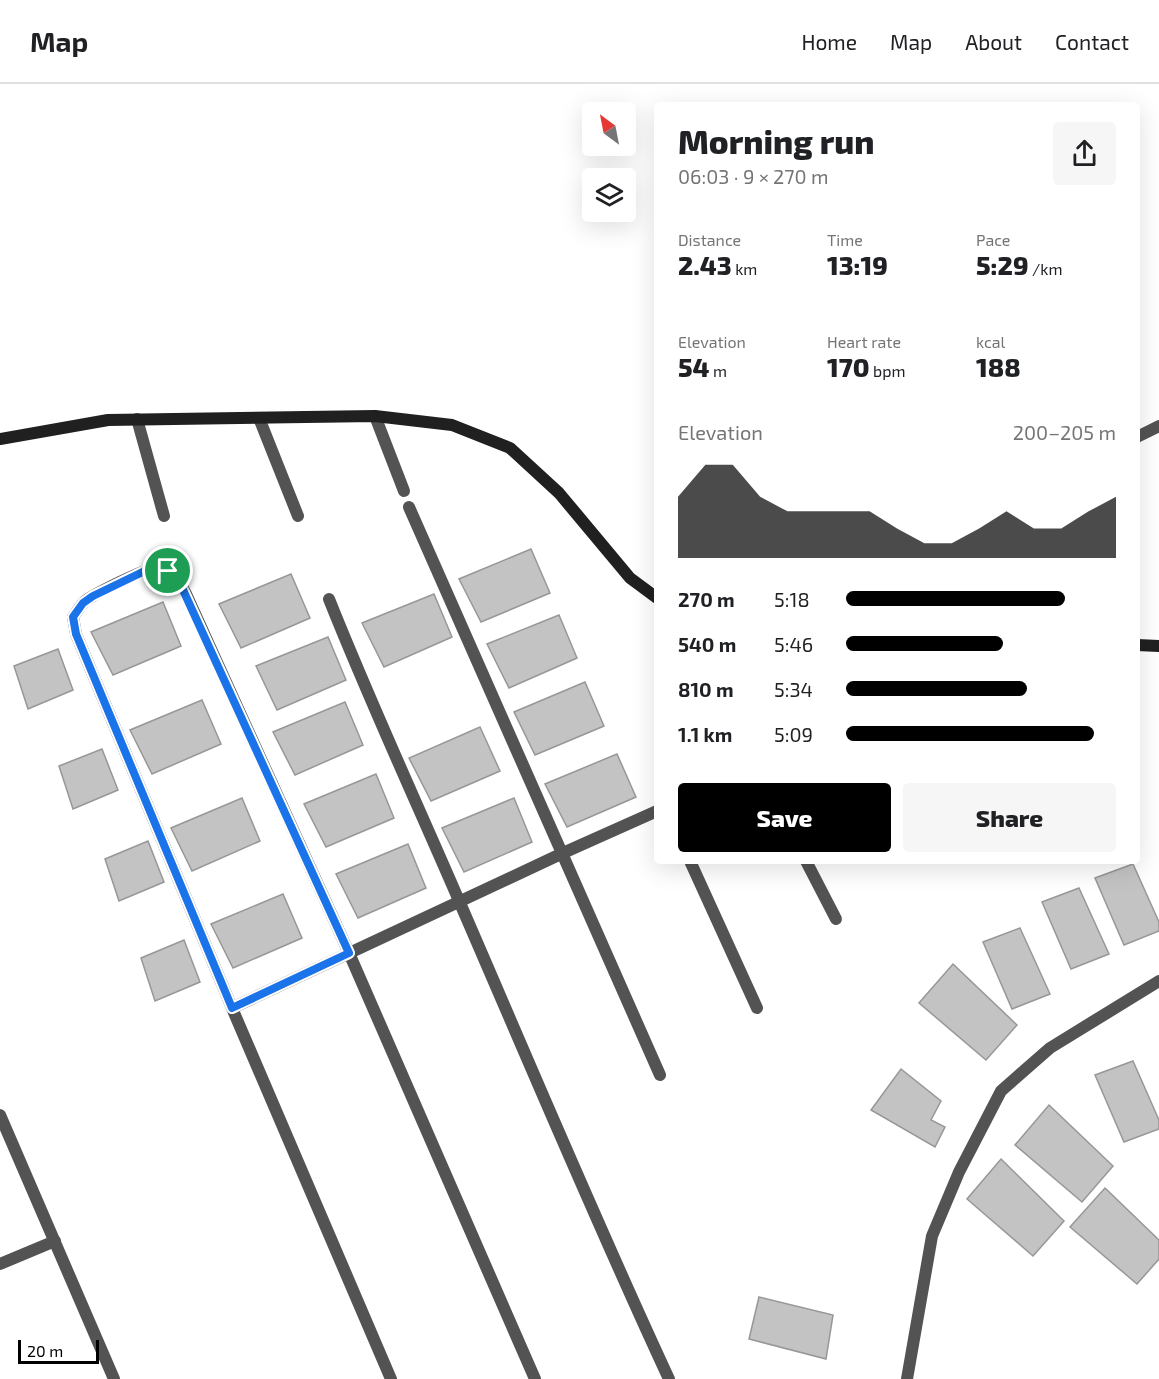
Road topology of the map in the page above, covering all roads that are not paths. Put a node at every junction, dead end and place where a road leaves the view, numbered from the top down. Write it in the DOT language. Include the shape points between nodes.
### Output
graph roads {
  1 [pos="375,416"];
  2 [pos="260,417"];
  3 [pos="137,419"];
  4 [pos="1159,426"];
  5 [pos="1140,436"];
  6 [pos="0,439"];
  7 [pos="404,491"];
  8 [pos="409,507"];
  9 [pos="164,516"];
  10 [pos="298,516"];
  11 [pos="654,596"];
  12 [pos="329,599"];
  13 [pos="1140,645"];
  14 [pos="1159,646"];
  15 [pos="654,812"];
  16 [pos="563,853"];
  17 [pos="691,864"];
  18 [pos="808,864"];
  19 [pos="459,901"];
  20 [pos="836,919"];
  21 [pos="349,953"];
  22 [pos="1159,981"];
  23 [pos="232,1008"];
  24 [pos="757,1008"];
  25 [pos="660,1076"];
  26 [pos="0,1115"];
  27 [pos="55,1241"];
  28 [pos="0,1264"];
  29 [pos="114,1379"];
  30 [pos="391,1379"];
  31 [pos="535,1379"];
  32 [pos="669,1379"];
  33 [pos="908,1379"];
  1 -- 2 [label="street"];
  1 -- 7 [label="street"];
  1 -- 11 [label="street" via="452,425 510,448 559,493 630,578"];
  2 -- 3 [label="street"];
  2 -- 10 [label="street"];
  3 -- 6 [label="street" via="108,420"];
  3 -- 9 [label="street"];
  4 -- 5 [label="street"];
  8 -- 16 [label="street"];
  12 -- 19 [label="street"];
  13 -- 14 [label="street"];
  15 -- 16 [label="street"];
  16 -- 19 [label="street"];
  16 -- 25 [label="street"];
  17 -- 24 [label="street"];
  18 -- 20 [label="street"];
  19 -- 21 [label="street"];
  19 -- 32 [label="street"];
  21 -- 23 [label="street"];
  21 -- 23 [label="street" via="178,579 153,567 83,603 73,617 76,634"];
  21 -- 31 [label="street"];
  22 -- 33 [label="street" via="1050,1048 1001,1090 932,1236"];
  23 -- 30 [label="street"];
  26 -- 27 [label="street"];
  27 -- 28 [label="street"];
  27 -- 29 [label="street"];
}
